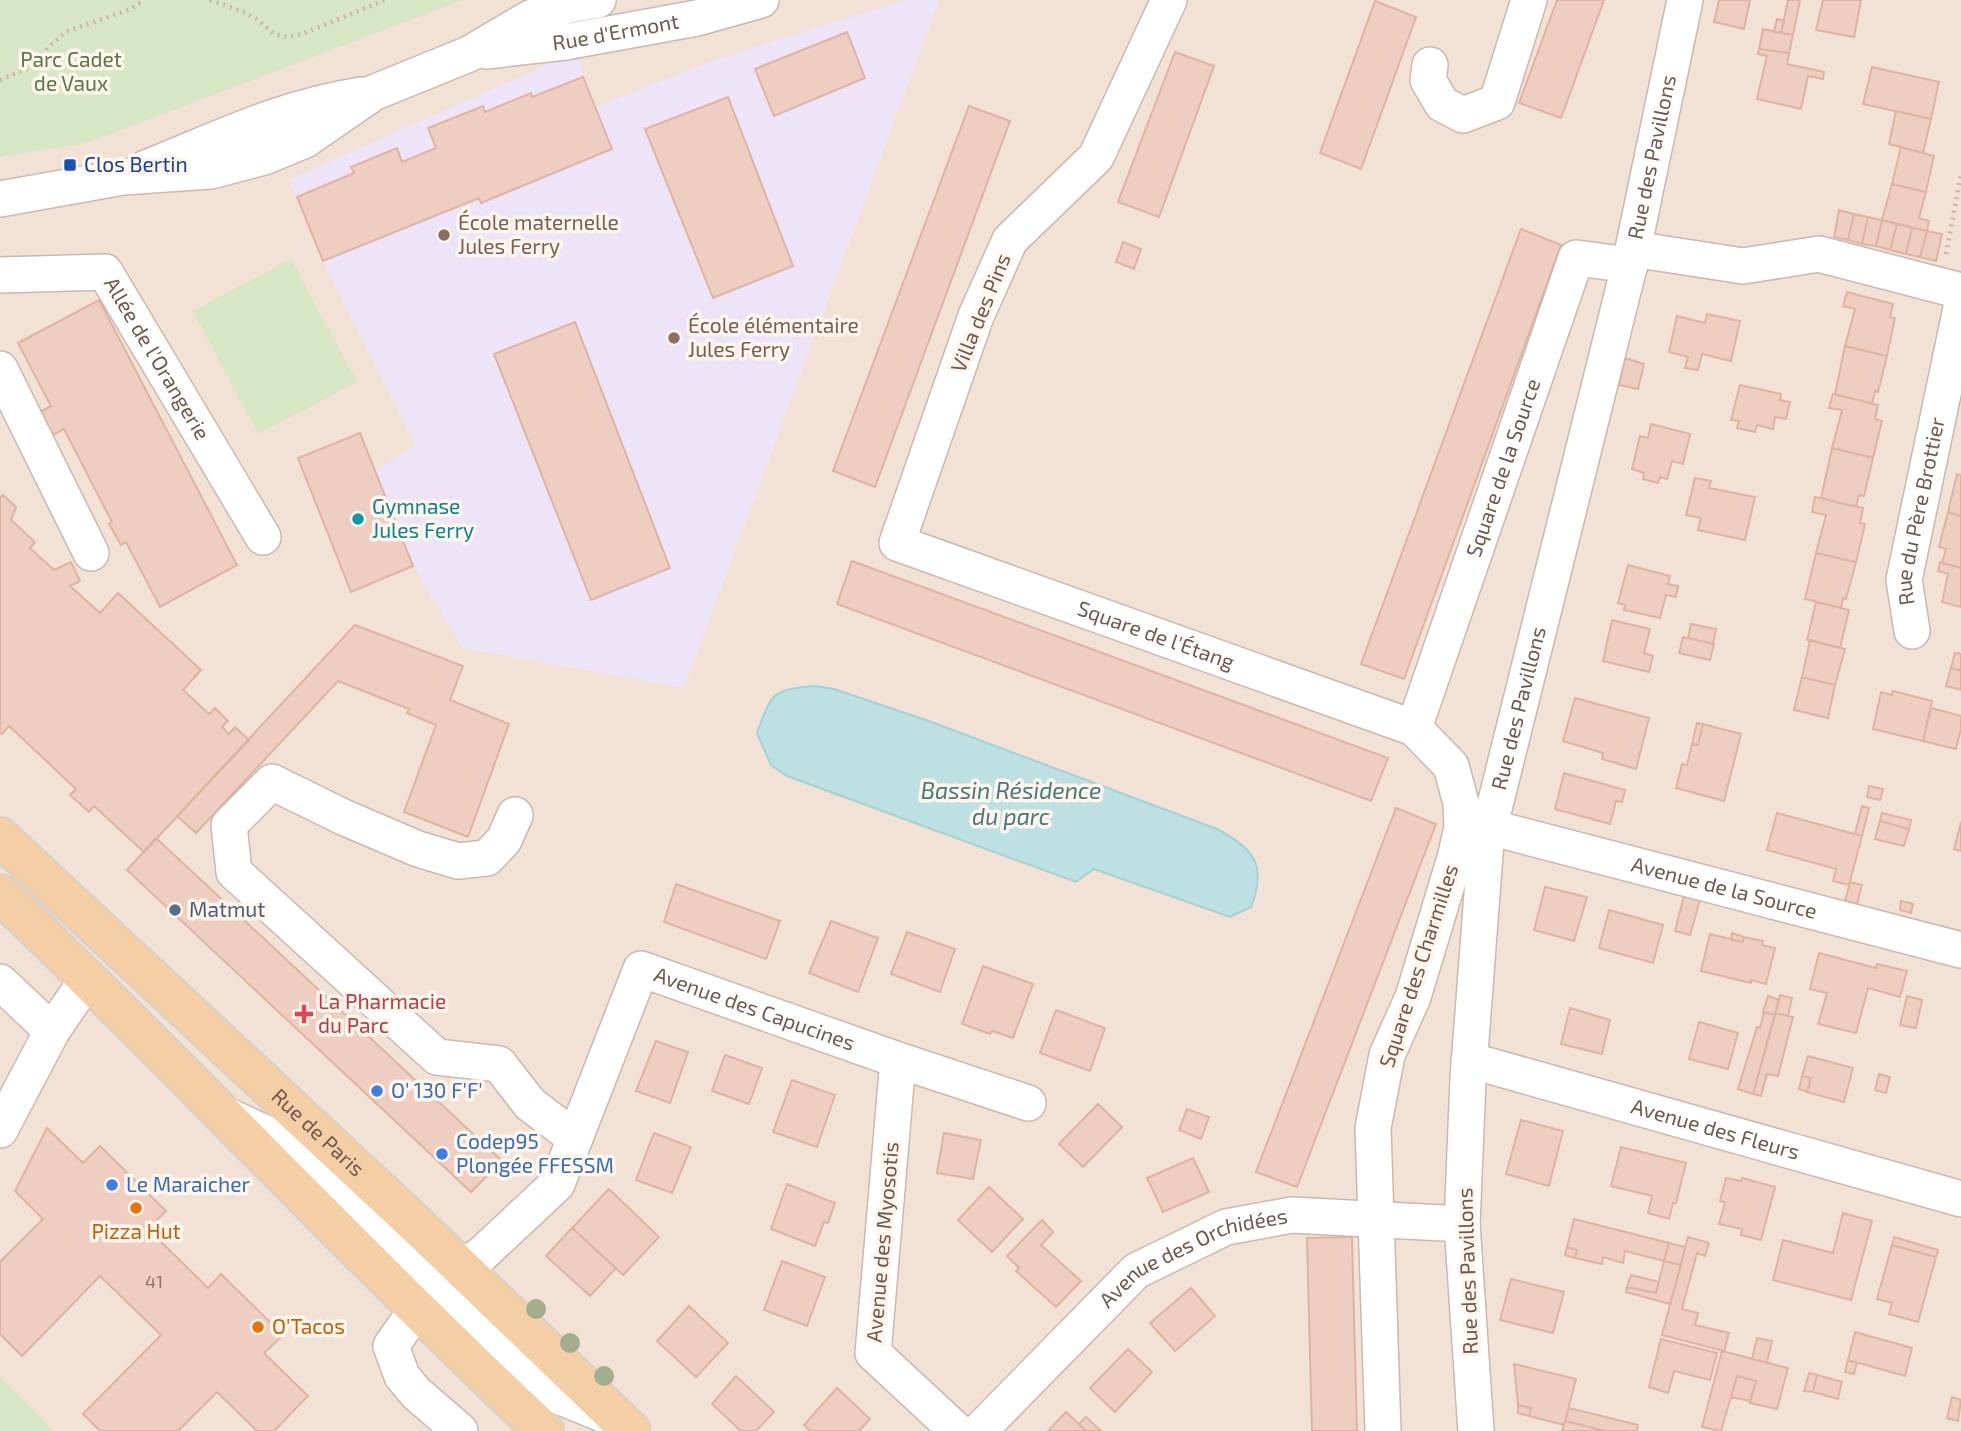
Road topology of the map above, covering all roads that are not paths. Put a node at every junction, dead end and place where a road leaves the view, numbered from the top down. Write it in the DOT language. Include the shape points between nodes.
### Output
graph roads {
  1 [pos="598,0"];
  2 [pos="761,0"];
  3 [pos="1169,0"];
  4 [pos="1529,0"];
  5 [pos="1685,0"];
  6 [pos="469,54"];
  7 [pos="1430,65"];
  8 [pos="0,199"];
  9 [pos="1632,257"];
  10 [pos="0,275"];
  11 [pos="1954,295"];
  12 [pos="0,369"];
  13 [pos="262,537"];
  14 [pos="897,543"];
  15 [pos="91,553"];
  16 [pos="1912,631"];
  17 [pos="1414,728"];
  18 [pos="515,815"];
  19 [pos="1489,827"];
  20 [pos="0,836"];
  21 [pos="0,894"];
  22 [pos="1961,950"];
  23 [pos="88,978"];
  24 [pos="0,982"];
  25 [pos="51,1031"];
  26 [pos="898,1060"];
  27 [pos="1469,1060"];
  28 [pos="1028,1102"];
  29 [pos="0,1130"];
  30 [pos="575,1138"];
  31 [pos="1961,1199"];
  32 [pos="1377,1219"];
  33 [pos="1462,1224"];
  34 [pos="440,1290"];
  35 [pos="627,1427"];
  36 [pos="460,1431"];
  37 [pos="544,1431"];
  38 [pos="957,1431"];
  39 [pos="979,1431"];
  40 [pos="1383,1431"];
  41 [pos="1476,1431"];
  1 -- 6 [label="street, Rue d'Ermont" via="530,18"];
  2 -- 6 [label="street, Rue d'Ermont" via="697,18"];
  3 -- 14 [label="street, Villa des Pins" via="1096,157 1010,240 976,316"];
  4 -- 7 [label="street" via="1497,102 1463,115 1442,104 1428,80"];
  5 -- 9 [label="street, Rue des Pavillons"];
  6 -- 8 [label="street, Rue d'Ermont" via="373,93 305,139 264,157 211,171 123,177"];
  9 -- 11 [label="street" via="1743,266 1819,254"];
  9 -- 17 [label="street, Square de la Source" via="1576,258"];
  9 -- 19 [label="street, Rue des Pavillons"];
  10 -- 13 [label="street, Allée de l'Orangerie" via="104,272"];
  11 -- 16 [label="street, Rue du Père Brottier" via="1904,580"];
  12 -- 15 [label="street"];
  14 -- 17 [label="street, Square de l'Étang"];
  17 -- 32 [label="street, Square des Charmilles" via="1451,766 1462,827 1413,997 1387,1055 1373,1128"];
  18 -- 30 [label="street" via="504,840 488,858 458,861 405,844 272,782 229,825 234,872 437,1057 499,1064 530,1104"];
  19 -- 22 [label="street, Avenue de la Source"];
  19 -- 27 [label="street, Rue des Pavillons"];
  20 -- 34 [label="main road, Rue de Paris" via="411,1219"];
  21 -- 23 [label="main road, Rue de Paris"];
  23 -- 25 [label="street"];
  23 -- 34 [label="main road, Rue de Paris" via="220,1112"];
  24 -- 25 [label="street"];
  25 -- 29 [label="street"];
  26 -- 28 [label="street, Avenue des Capucines"];
  26 -- 30 [label="street, Avenue des Capucines" via="641,969"];
  26 -- 38 [label="street, Avenue des Myosotis" via="873,1353"];
  27 -- 31 [label="street, Avenue des Fleurs"];
  27 -- 33 [label="street, Rue des Pavillons"];
  30 -- 34 [label="street, Avenue des Capucines" via="557,1184"];
  32 -- 33 [label="street, Avenue des Orchidées"];
  32 -- 39 [label="street, Avenue des Orchidées" via="1292,1215 1230,1226 1136,1270"];
  32 -- 40 [label="street, Square des Charmilles"];
  33 -- 41 [label="street, Rue des Pavillons"];
  34 -- 35 [label="main road, Rue de Paris"];
  34 -- 36 [label="street, Avenue des Capucines" via="391,1346 402,1376"];
  34 -- 37 [label="main road, Rue de Paris"];
}
